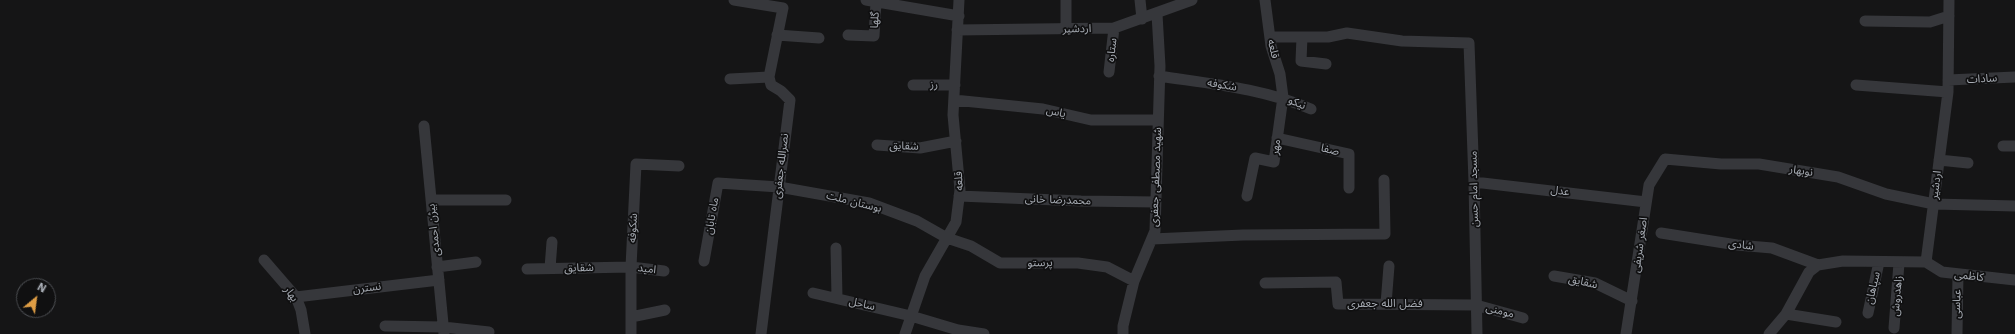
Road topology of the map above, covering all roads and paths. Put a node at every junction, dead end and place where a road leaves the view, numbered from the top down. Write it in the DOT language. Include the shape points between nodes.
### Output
graph roads {
  1 [pos="734,0"];
  2 [pos="959,0"];
  3 [pos="1066,0"];
  4 [pos="1140,0"];
  5 [pos="1192,0"];
  6 [pos="1265,0"];
  7 [pos="1949,0"];
  8 [pos="871,1"];
  9 [pos="1174,3"];
  10 [pos="1157,14"];
  11 [pos="959,16"];
  12 [pos="1949,16"];
  13 [pos="1142,19"];
  14 [pos="1865,21"];
  15 [pos="1114,28"];
  16 [pos="1066,29"];
  17 [pos="958,30"];
  18 [pos="848,35"];
  19 [pos="777,36"];
  20 [pos="1270,37"];
  21 [pos="1302,37"];
  22 [pos="819,38"];
  23 [pos="1326,64"];
  24 [pos="1109,72"];
  25 [pos="1159,76"];
  26 [pos="769,77"];
  27 [pos="2015,77"];
  28 [pos="730,79"];
  29 [pos="913,85"];
  30 [pos="955,85"];
  31 [pos="1856,85"];
  32 [pos="1948,86"];
  33 [pos="1283,97"];
  34 [pos="954,100"];
  35 [pos="1311,109"];
  36 [pos="1158,120"];
  37 [pos="424,126"];
  38 [pos="1277,138"];
  39 [pos="956,141"];
  40 [pos="877,145"];
  41 [pos="2003,146"];
  42 [pos="2015,146"];
  43 [pos="1665,159"];
  44 [pos="1939,160"];
  45 [pos="1968,163"];
  46 [pos="679,166"];
  47 [pos="1384,180"];
  48 [pos="1474,182"];
  49 [pos="779,187"];
  50 [pos="1349,188"];
  51 [pos="960,196"];
  52 [pos="1247,196"];
  53 [pos="430,200"];
  54 [pos="506,200"];
  55 [pos="1156,202"];
  56 [pos="1646,202"];
  57 [pos="1934,204"];
  58 [pos="2015,206"];
  59 [pos="1661,233"];
  60 [pos="947,238"];
  61 [pos="1152,239"];
  62 [pos="552,242"];
  63 [pos="836,248"];
  64 [pos="264,260"];
  65 [pos="704,261"];
  66 [pos="476,262"];
  67 [pos="1879,262"];
  68 [pos="1926,262"];
  69 [pos="1899,263"];
  70 [pos="1818,265"];
  71 [pos="631,266"];
  72 [pos="1389,266"];
  73 [pos="437,267"];
  74 [pos="527,268"];
  75 [pos="550,268"];
  76 [pos="664,271"];
  77 [pos="1958,274"];
  78 [pos="1554,276"];
  79 [pos="438,280"];
  80 [pos="2015,280"];
  81 [pos="1134,281"];
  82 [pos="1265,283"];
  83 [pos="813,293"];
  84 [pos="296,296"];
  85 [pos="837,298"];
  86 [pos="1632,301"];
  87 [pos="1386,304"];
  88 [pos="1476,305"];
  89 [pos="665,310"];
  90 [pos="1868,313"];
  91 [pos="1786,314"];
  92 [pos="911,316"];
  93 [pos="631,317"];
  94 [pos="1523,318"];
  95 [pos="1836,322"];
  96 [pos="385,326"];
  97 [pos="1894,328"];
  98 [pos="444,330"];
  99 [pos="489,332"];
  100 [pos="305,334"];
  101 [pos="631,334"];
  102 [pos="761,334"];
  103 [pos="905,334"];
  104 [pos="984,334"];
  105 [pos="1123,334"];
  106 [pos="1477,334"];
  107 [pos="1626,334"];
  108 [pos="1769,334"];
  109 [pos="1957,334"];
  1 -- 19 [label="street" via="783,8"];
  2 -- 11 [label="street"];
  3 -- 16 [label="street"];
  4 -- 13 [label="street"];
  5 -- 9 [label="street, اردشیر"];
  6 -- 20 [label="street, قلعه"];
  7 -- 12 [label="street, اردشیر"];
  8 -- 11 [label="street"];
  8 -- 18 [label="street, گلها" via="874,36"];
  9 -- 10 [label="street, اردشیر"];
  10 -- 13 [label="street, اردشیر"];
  10 -- 25 [label="street, شهید مصطفی جعفری"];
  11 -- 17 [label="street, قلعه"];
  12 -- 14 [label="street" via="1930,22"];
  12 -- 32 [label="street, اردشیر"];
  13 -- 15 [label="street, اردشیر"];
  15 -- 16 [label="street, اردشیر"];
  15 -- 24 [label="street, ستاره"];
  16 -- 17 [label="street, اردشیر"];
  17 -- 30 [label="street, قلعه"];
  19 -- 22 [label="street"];
  19 -- 26 [label="street"];
  20 -- 21 [label="street"];
  20 -- 33 [label="street, قلعه"];
  21 -- 23 [label="street" via="1300,61"];
  21 -- 48 [label="street, مسجد امام حسن" via="1328,37 1347,33 1402,40 1469,43"];
  25 -- 33 [label="street, شکوفه"];
  25 -- 36 [label="street, شهید مصطفی جعفری"];
  26 -- 28 [label="street"];
  26 -- 49 [label="street, نصرالله جعفری" via="771,85 790,100"];
  27 -- 32 [label="street, سادات"];
  29 -- 30 [label="street, رز"];
  30 -- 34 [label="street, قلعه"];
  31 -- 32 [label="street, سادات"];
  32 -- 44 [label="street, اردشیر"];
  33 -- 35 [label="street, نیکو"];
  33 -- 38 [label="street, مهر"];
  34 -- 36 [label="street, یاس" via="1043,108 1091,120"];
  34 -- 39 [label="street, قلعه"];
  36 -- 55 [label="street, شهید مصطفی جعفری"];
  37 -- 53 [label="street, بیژن احمدی"];
  38 -- 50 [label="street, صفا" via="1348,154"];
  38 -- 52 [label="street, مهر" via="1274,162 1255,158"];
  39 -- 40 [label="street, شقایق" via="920,148"];
  39 -- 51 [label="street, قلعه"];
  41 -- 42 [label="street"];
  43 -- 56 [label="street, اصغر شریفی" via="1649,185"];
  43 -- 57 [label="street, نوبهار" via="1721,164 1759,164 1838,177 1886,194"];
  44 -- 45 [label="street"];
  44 -- 57 [label="street, اردشیر"];
  46 -- 71 [label="street, شکوفه" via="636,164"];
  47 -- 61 [label="street" via="1385,234 1242,235"];
  48 -- 56 [label="street, عدل"];
  48 -- 88 [label="street, مسجد امام حسن"];
  49 -- 60 [label="street, بوستان ملت" via="869,203 917,221"];
  49 -- 65 [label="street, ماه تابان" via="718,183"];
  49 -- 102 [label="street, نصرالله جعفری"];
  51 -- 55 [label="street, محمدرضا خانی"];
  51 -- 60 [label="street, قلعه" via="956,222"];
  53 -- 54 [label="street"];
  53 -- 73 [label="street, بیژن احمدی"];
  55 -- 61 [label="street, شهید مصطفی جعفری" via="1155,231"];
  56 -- 86 [label="street, اصغر شریفی"];
  57 -- 58 [label="street, نوبهار"];
  57 -- 68 [label="street, اردشیر"];
  59 -- 70 [label="street, شادی" via="1772,248"];
  60 -- 81 [label="street, پرستو" via="971,246 1000,263 1078,263 1107,267"];
  60 -- 92 [label="street, قلعه" via="924,276"];
  61 -- 81 [label="street, شهید مصطفی جعفری"];
  62 -- 75 [label="street"];
  63 -- 85 [label="street"];
  64 -- 84 [label="street, بهار"];
  66 -- 73 [label="street"];
  67 -- 69 [label="street"];
  67 -- 70 [label="street" via="1843,261"];
  67 -- 90 [label="street, سپاهان"];
  68 -- 69 [label="street"];
  68 -- 77 [label="street, کاظمی" via="1942,272"];
  69 -- 97 [label="street, زاهدروش"];
  70 -- 91 [label="street" via="1809,272"];
  71 -- 75 [label="street, شقایق"];
  71 -- 76 [label="street, امید"];
  71 -- 93 [label="street, شکوفه"];
  72 -- 87 [label="street"];
  73 -- 79 [label="street, بیژن احمدی"];
  74 -- 75 [label="street, شقایق"];
  77 -- 80 [label="street, کاظمی"];
  77 -- 109 [label="street, عباسی"];
  78 -- 86 [label="street, شقایق" via="1595,283"];
  79 -- 84 [label="street, نسترن"];
  79 -- 98 [label="street, بیژن احمدی"];
  81 -- 105 [label="street, شهید مصطفی جعفری"];
  82 -- 87 [label="street, فضل الله جعفری" via="1336,282 1338,304"];
  83 -- 85 [label="street, ساحل"];
  84 -- 100 [label="street, بهار"];
  85 -- 92 [label="street, ساحل"];
  86 -- 107 [label="street, اصغر شریفی"];
  87 -- 88 [label="street, فضل الله جعفری"];
  88 -- 94 [label="street, مومنی"];
  88 -- 106 [label="street, مسجد امام حسن"];
  89 -- 93 [label="street"];
  91 -- 95 [label="street"];
  91 -- 108 [label="street"];
  92 -- 103 [label="street, قلعه"];
  92 -- 104 [label="street, ساحل" via="958,330"];
  93 -- 101 [label="street, شکوفه"];
  96 -- 98 [label="street"];
  98 -- 99 [label="street"];
}
